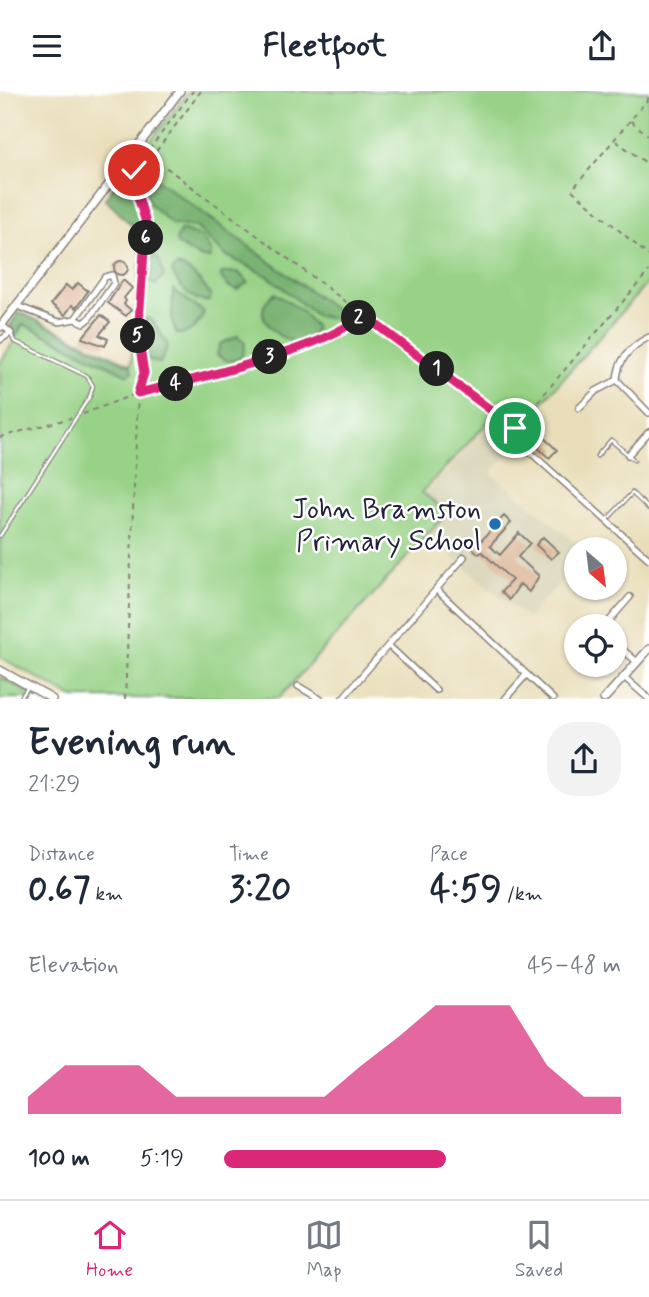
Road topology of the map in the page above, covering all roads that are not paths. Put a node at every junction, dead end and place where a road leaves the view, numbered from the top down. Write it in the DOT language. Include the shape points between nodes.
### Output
graph roads {
  1 [pos="180,91"];
  2 [pos="17,306"];
  3 [pos="75,319"];
  4 [pos="1,326"];
  5 [pos="11,333"];
  6 [pos="649,337"];
  7 [pos="0,340"];
  8 [pos="617,380"];
  9 [pos="579,408"];
  10 [pos="649,413"];
  11 [pos="649,432"];
  12 [pos="491,434"];
  13 [pos="519,442"];
  14 [pos="628,455"];
  15 [pos="597,456"];
  16 [pos="634,460"];
  17 [pos="649,509"];
  18 [pos="606,521"];
  19 [pos="0,536"];
  20 [pos="464,557"];
  21 [pos="649,559"];
  22 [pos="437,590"];
  23 [pos="630,597"];
  24 [pos="615,614"];
  25 [pos="388,646"];
  26 [pos="649,649"];
  27 [pos="627,653"];
  28 [pos="637,662"];
  29 [pos="0,670"];
  30 [pos="627,674"];
  31 [pos="526,675"];
  32 [pos="624,677"];
  33 [pos="29,686"];
  34 [pos="298,686"];
  35 [pos="436,690"];
  36 [pos="20,698"];
  37 [pos="52,698"];
  38 [pos="320,698"];
  39 [pos="342,698"];
  40 [pos="505,698"];
  41 [pos="553,698"];
  42 [pos="604,698"];
  43 [pos="649,698"];
  1 -- 2 [label="street"];
  2 -- 3 [label="street" via="59,322"];
  2 -- 4 [label="street"];
  3 -- 3 [label="street" via="105,277 112,275 114,283 88,320"];
  4 -- 5 [label="street"];
  5 -- 7 [label="street"];
  5 -- 19 [label="lane" via="14,341 87,376 93,386"];
  6 -- 8 [label="street" via="626,354 618,366"];
  8 -- 9 [label="street" via="596,391"];
  8 -- 10 [label="street"];
  11 -- 14 [label="street"];
  12 -- 13 [label="lane" via="504,432"];
  13 -- 18 [label="street"];
  14 -- 15 [label="lane" via="611,440"];
  14 -- 16 [label="lane"];
  17 -- 18 [label="lane" via="632,493"];
  18 -- 21 [label="street"];
  20 -- 22 [label="street"];
  22 -- 25 [label="street"];
  22 -- 31 [label="street"];
  23 -- 24 [label="street"];
  25 -- 35 [label="street"];
  25 -- 39 [label="street"];
  26 -- 28 [label="street"];
  27 -- 28 [label="street"];
  28 -- 30 [label="street"];
  29 -- 33 [label="street"];
  31 -- 40 [label="street"];
  31 -- 41 [label="street"];
  32 -- 42 [label="street"];
  32 -- 43 [label="street"];
  33 -- 36 [label="lane"];
  33 -- 37 [label="street"];
  34 -- 38 [label="street"];
}
